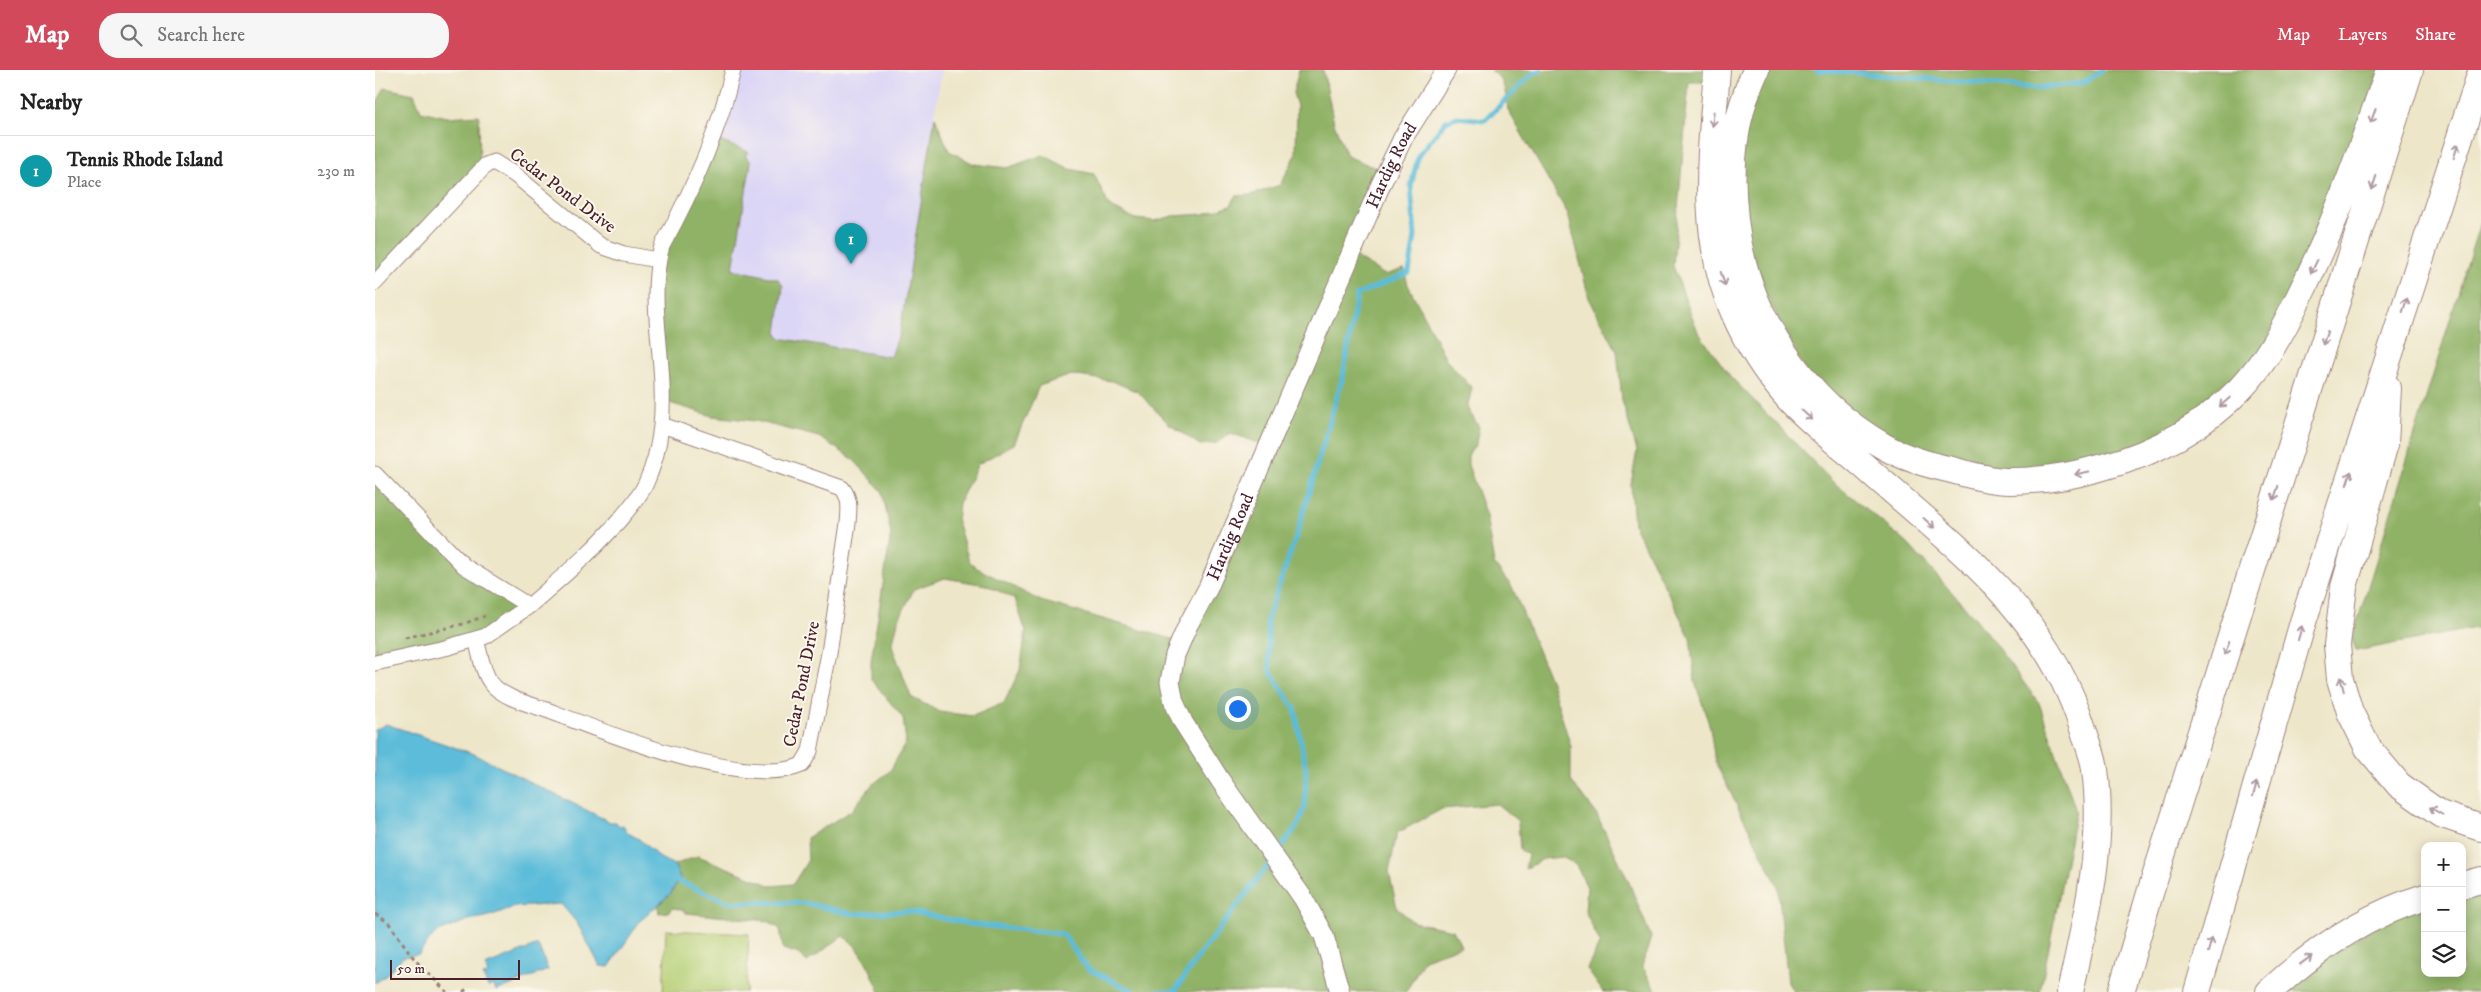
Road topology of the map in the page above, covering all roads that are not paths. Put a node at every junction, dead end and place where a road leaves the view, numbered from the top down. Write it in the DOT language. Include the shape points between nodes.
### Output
graph roads {
  1 [pos="733,70"];
  2 [pos="1446,70"];
  3 [pos="1717,70"];
  4 [pos="1756,70"];
  5 [pos="2389,70"];
  6 [pos="2410,70"];
  7 [pos="2481,72"];
  8 [pos="658,260"];
  9 [pos="375,283"];
  10 [pos="2390,352"];
  11 [pos="662,425"];
  12 [pos="375,474"];
  13 [pos="529,606"];
  14 [pos="476,640"];
  15 [pos="375,663"];
  16 [pos="2481,828"];
  17 [pos="2481,880"];
  18 [pos="2466,884"];
  19 [pos="2421,899"];
  20 [pos="1340,992"];
  21 [pos="2070,992"];
  22 [pos="2121,992"];
  23 [pos="2197,992"];
  24 [pos="2269,992"];
  1 -- 8 [label="street" via="709,150"];
  2 -- 20 [label="street, Hardig Road" via="1403,138 1381,184 1212,579 1187,625 1171,673 1171,693 1183,722 1303,898 1324,936"];
  3 -- 21 [label="highway, one-way" via="1709,218 1718,264 1733,311 1756,355 1789,399 1998,585 2029,622 2058,665 2079,713 2095,768 2097,820 2095,868"];
  5 -- 4 [label="highway, one-way" via="2343,199 2315,264 2277,340 2239,389 2190,430 2155,450 2082,473 2007,481 1926,464 1857,430 1826,403 1794,367 1767,326 1747,276 1737,233 1731,180 1734,134"];
  6 -- 22 [label="highway, one-way"];
  10 -- 7 [label="highway, one-way"];
  8 -- 9 [label="street, Cedar Pond Drive" via="601,246 515,175 494,162 485,164"];
  8 -- 11 [label="street" via="656,294"];
  16 -- 10 [label="highway, one-way" via="2440,814 2399,785 2369,748 2350,712 2340,679 2337,645 2344,587 2385,444"];
  23 -- 10 [label="highway, one-way" via="2303,622"];
  11 -- 13 [label="street" via="646,483 633,504 598,545"];
  11 -- 14 [label="street, Cedar Pond Drive" via="841,488 846,494 848,523 829,652 810,751 802,765 777,772 688,759 576,722 505,694 491,683"];
  12 -- 13 [label="street" via="464,566"];
  13 -- 14 [label="street"];
  14 -- 15 [label="street"];
  17 -- 18 [label="highway"];
  24 -- 19 [label="highway, one-way" via="2297,966 2332,941 2370,920"];
}
